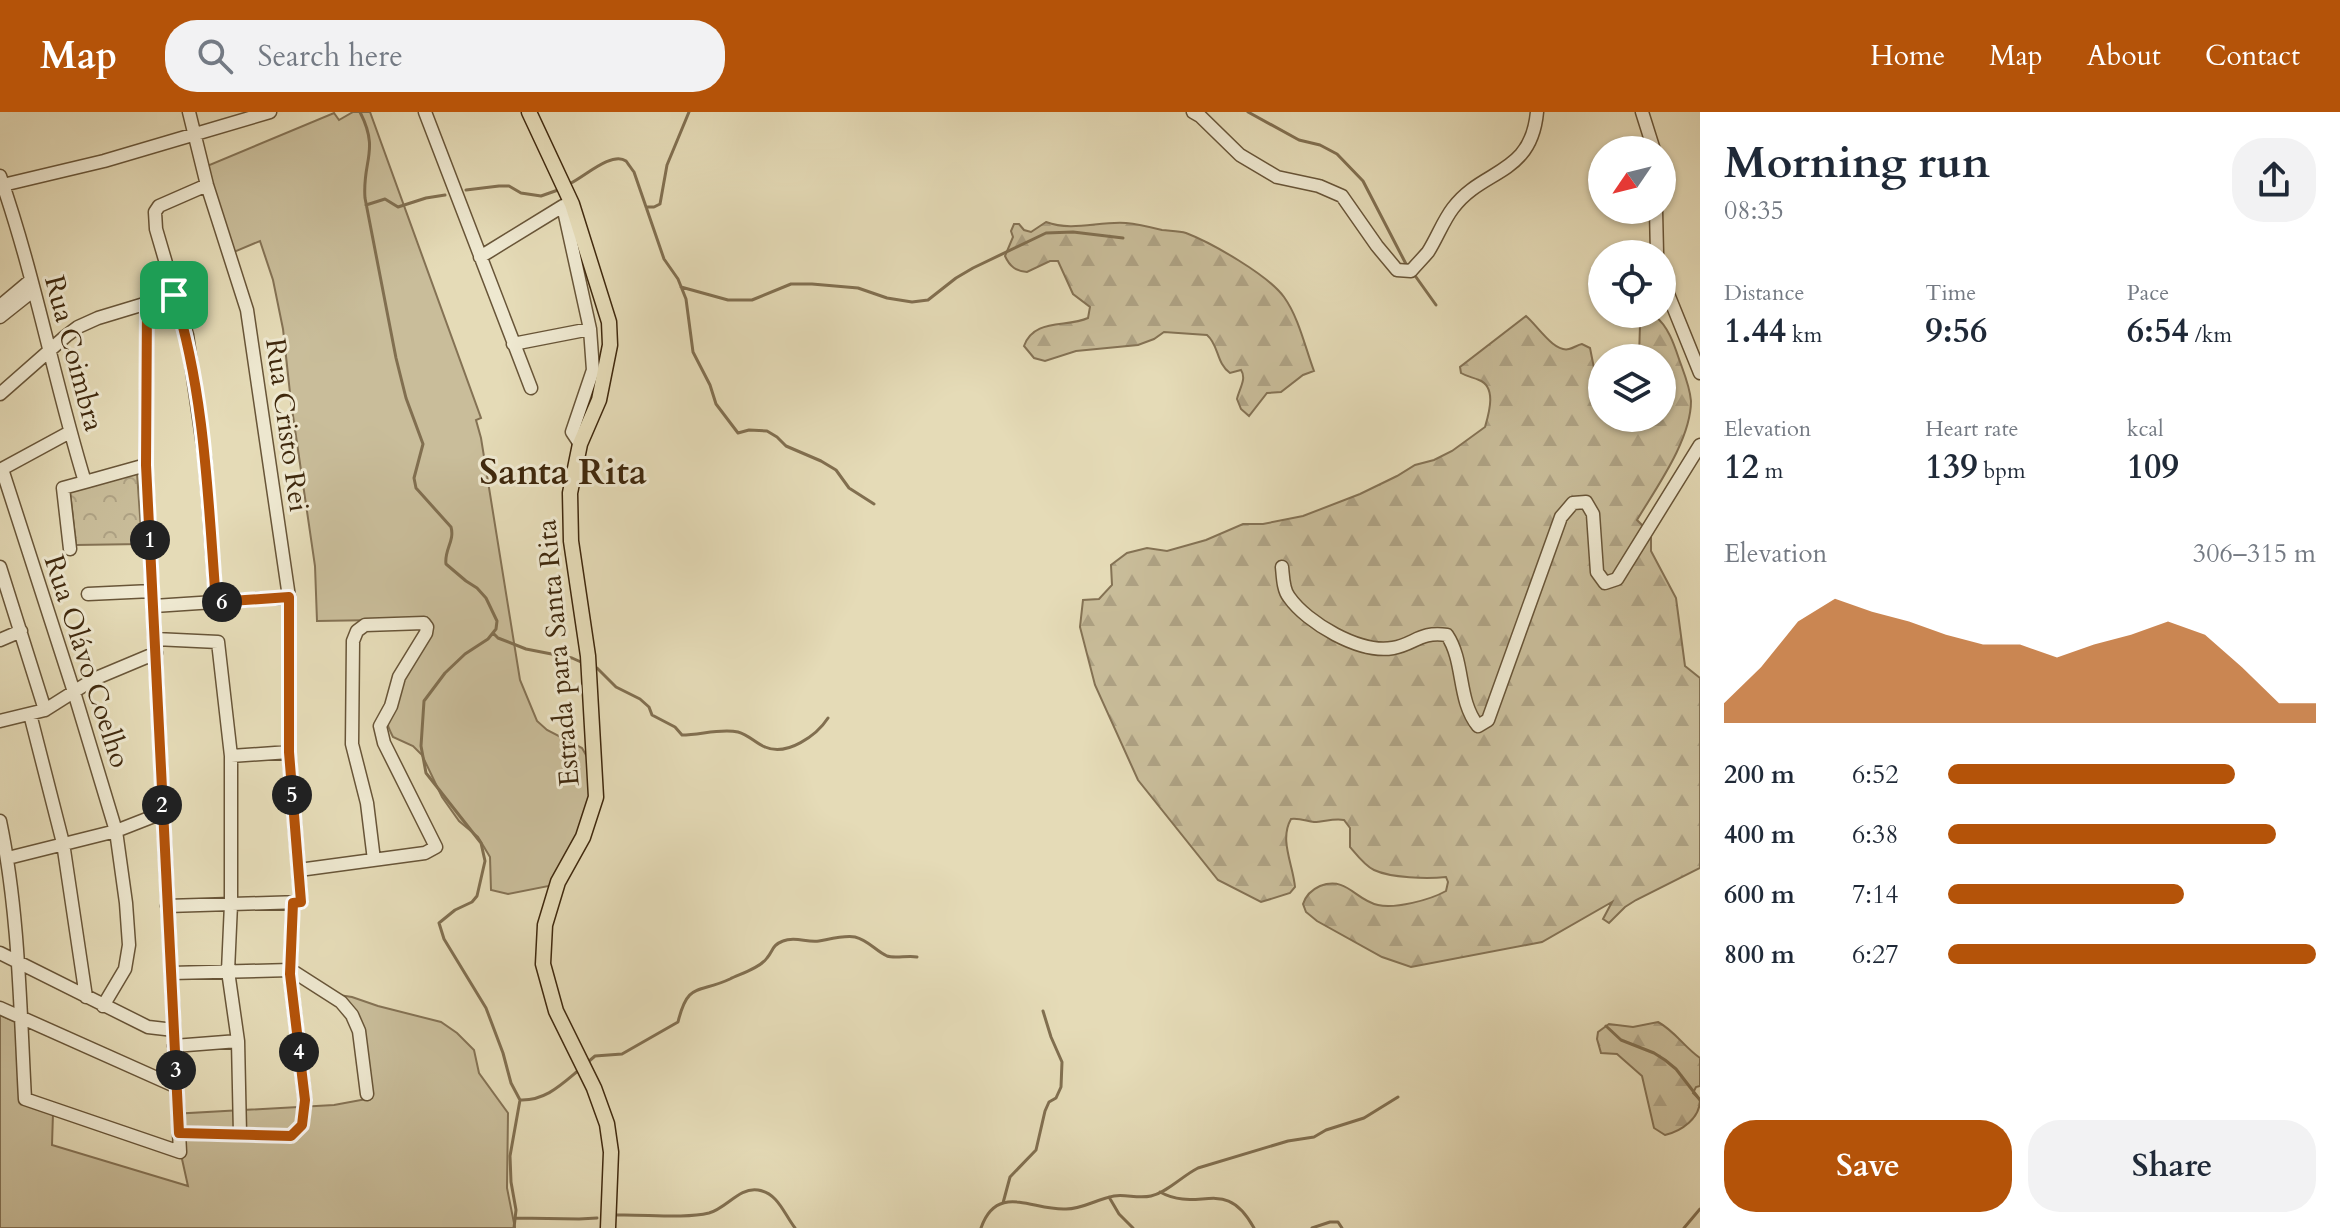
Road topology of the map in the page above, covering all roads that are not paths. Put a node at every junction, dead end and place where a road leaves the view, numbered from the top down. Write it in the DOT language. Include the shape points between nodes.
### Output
graph roads {
  1 [pos="189,112"];
  2 [pos="270,112"];
  3 [pos="425,112"];
  4 [pos="529,112"];
  5 [pos="1193,112"];
  6 [pos="1537,112"];
  7 [pos="1642,112"];
  8 [pos="195,135"];
  9 [pos="1650,136"];
  10 [pos="2,181"];
  11 [pos="207,185"];
  12 [pos="568,205"];
  13 [pos="480,257"];
  14 [pos="32,285"];
  15 [pos="174,295"];
  16 [pos="147,303"];
  17 [pos="0,306"];
  18 [pos="1676,314"];
  19 [pos="0,317"];
  20 [pos="590,329"];
  21 [pos="513,344"];
  22 [pos="51,351"];
  23 [pos="1700,373"];
  24 [pos="531,388"];
  25 [pos="0,394"];
  26 [pos="70,432"];
  27 [pos="580,444"];
  28 [pos="1700,445"];
  29 [pos="146,465"];
  30 [pos="1,470"];
  31 [pos="85,482"];
  32 [pos="70,549"];
  33 [pos="0,567"];
  34 [pos="1282,567"];
  35 [pos="152,591"];
  36 [pos="88,594"];
  37 [pos="289,597"];
  38 [pos="216,602"];
  39 [pos="154,606"];
  40 [pos="21,631"];
  41 [pos="155,639"];
  42 [pos="0,640"];
  43 [pos="156,653"];
  44 [pos="74,692"];
  45 [pos="45,710"];
  46 [pos="30,714"];
  47 [pos="0,721"];
  48 [pos="289,752"];
  49 [pos="231,756"];
  50 [pos="162,813"];
  51 [pos="0,821"];
  52 [pos="116,831"];
  53 [pos="63,843"];
  54 [pos="8,858"];
  55 [pos="374,860"];
  56 [pos="299,870"];
  57 [pos="297,903"];
  58 [pos="231,904"];
  59 [pos="167,906"];
  60 [pos="0,952"];
  61 [pos="18,962"];
  62 [pos="291,970"];
  63 [pos="228,971"];
  64 [pos="171,973"];
  65 [pos="86,997"];
  66 [pos="103,1006"];
  67 [pos="0,1008"];
  68 [pos="21,1017"];
  69 [pos="174,1030"];
  70 [pos="238,1041"];
  71 [pos="174,1046"];
  72 [pos="177,1087"];
  73 [pos="367,1094"];
  74 [pos="179,1133"];
  75 [pos="240,1134"];
  76 [pos="608,1228"];
  1 -- 8 [label="street, Rua Cristo Rei"];
  2 -- 8 [label="street"];
  3 -- 13 [label="street"];
  4 -- 12 [label="main road, Estrada para Santa Rita"];
  5 -- 6 [label="street" via="1240,155 1277,177 1342,196 1397,270 1411,271 1454,206 1525,151"];
  7 -- 9 [label="street"];
  8 -- 10 [label="street" via="104,161"];
  8 -- 11 [label="street, Rua Cristo Rei"];
  10 -- 14 [label="street, Rua Coimbra"];
  11 -- 15 [label="street" via="155,212"];
  11 -- 37 [label="street, Rua Cristo Rei" via="247,310"];
  12 -- 13 [label="street"];
  12 -- 20 [label="street"];
  12 -- 27 [label="main road, Estrada para Santa Rita" via="609,322 599,400"];
  13 -- 21 [label="street"];
  14 -- 17 [label="street"];
  14 -- 19 [label="street"];
  14 -- 22 [label="street, Rua Coimbra"];
  15 -- 16 [label="street"];
  15 -- 38 [label="street" via="187,335 205,459"];
  16 -- 22 [label="street" via="78,327"];
  16 -- 29 [label="street"];
  18 -- 23 [label="street"];
  20 -- 21 [label="street"];
  20 -- 27 [label="street" via="593,370 572,432"];
  21 -- 24 [label="street"];
  22 -- 25 [label="street"];
  22 -- 26 [label="street, Rua Coimbra"];
  26 -- 30 [label="street"];
  26 -- 31 [label="street, Rua Coimbra"];
  27 -- 76 [label="main road, Estrada para Santa Rita" via="570,493 571,541 588,656 596,797 583,837 558,882 545,925 543,964 556,1011 607,1124"];
  28 -- 34 [label="street" via="1617,579 1605,583 1597,572 1593,514 1586,502 1573,503 1561,517 1488,720 1478,726 1469,715 1454,645 1447,635 1431,632 1393,648 1367,647 1319,627 1287,596"];
  29 -- 31 [label="street"];
  29 -- 35 [label="street"];
  30 -- 44 [label="street, Rua Olávo Coelho"];
  31 -- 32 [label="street" via="63,488"];
  33 -- 40 [label="street"];
  35 -- 36 [label="street"];
  35 -- 39 [label="street"];
  37 -- 38 [label="street"];
  37 -- 48 [label="street, Rua Cristo Rei"];
  38 -- 39 [label="street"];
  39 -- 41 [label="street"];
  40 -- 42 [label="street"];
  40 -- 45 [label="street"];
  41 -- 43 [label="street"];
  41 -- 49 [label="street" via="218,642"];
  43 -- 44 [label="street"];
  43 -- 50 [label="street"];
  44 -- 45 [label="street"];
  44 -- 52 [label="street, Rua Olávo Coelho"];
  45 -- 46 [label="street"];
  46 -- 47 [label="street"];
  46 -- 53 [label="street"];
  48 -- 49 [label="street"];
  48 -- 56 [label="street, Rua Cristo Rei"];
  49 -- 58 [label="street"];
  50 -- 52 [label="street"];
  50 -- 59 [label="street"];
  51 -- 54 [label="street"];
  52 -- 53 [label="street"];
  52 -- 66 [label="street, Rua Olávo Coelho" via="129,945 125,969"];
  53 -- 54 [label="street"];
  53 -- 65 [label="street"];
  54 -- 61 [label="street"];
  55 -- 55 [label="street" via="436,847 380,726 399,677 426,633 424,623 365,625 353,641 352,744"];
  55 -- 56 [label="street"];
  56 -- 57 [label="street, Rua Cristo Rei"];
  57 -- 58 [label="street"];
  57 -- 62 [label="street, Rua Cristo Rei"];
  58 -- 59 [label="street"];
  58 -- 63 [label="street"];
  59 -- 64 [label="street"];
  60 -- 61 [label="street"];
  61 -- 65 [label="street"];
  61 -- 68 [label="street"];
  62 -- 63 [label="street"];
  62 -- 73 [label="street" via="352,1015"];
  62 -- 75 [label="street, Rua Cristo Rei" via="305,1100 302,1125 291,1136"];
  63 -- 64 [label="street"];
  63 -- 70 [label="street"];
  64 -- 69 [label="street"];
  65 -- 66 [label="street"];
  66 -- 69 [label="street" via="148,1027"];
  67 -- 68 [label="street"];
  68 -- 72 [label="street"];
  68 -- 74 [label="street" via="25,1099 180,1152"];
  69 -- 71 [label="street"];
  70 -- 71 [label="street"];
  70 -- 75 [label="street"];
  71 -- 72 [label="street"];
  72 -- 74 [label="street"];
  74 -- 75 [label="street, Rua Cristo Rei"];
}
